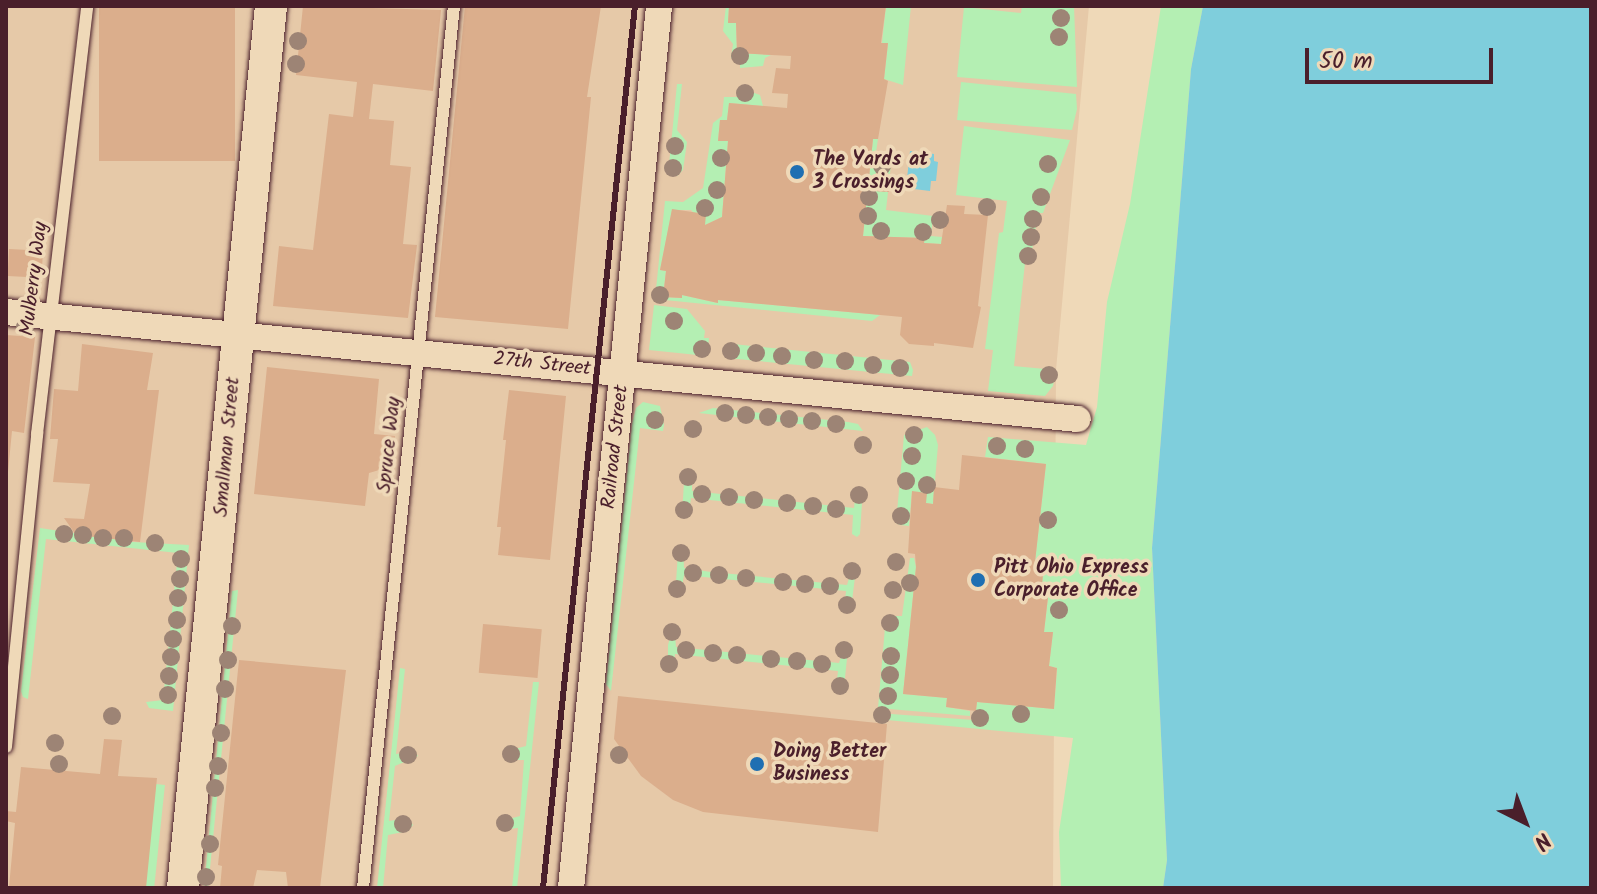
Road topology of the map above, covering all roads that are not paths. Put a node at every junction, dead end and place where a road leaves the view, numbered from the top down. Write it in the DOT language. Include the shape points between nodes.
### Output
graph roads {
  1 [pos="87,6"];
  2 [pos="271,6"];
  3 [pos="454,6"];
  4 [pos="659,6"];
  5 [pos="6,312"];
  6 [pos="51,316"];
  7 [pos="238,335"];
  8 [pos="419,354"];
  9 [pos="623,375"];
  10 [pos="1078,419"];
  11 [pos="6,747"];
  12 [pos="183,888"];
  13 [pos="363,888"];
  14 [pos="571,888"];
  1 -- 6 [label="lane, Mulberry Way"];
  2 -- 7 [label="street, Smallman Street"];
  3 -- 8 [label="lane, Spruce Way"];
  4 -- 9 [label="street, Railroad Street"];
  5 -- 6 [label="street, 27th Street"];
  6 -- 7 [label="street, 27th Street"];
  6 -- 11 [label="lane, Mulberry Way"];
  7 -- 8 [label="street, 27th Street"];
  7 -- 12 [label="street, Smallman Street"];
  8 -- 9 [label="street, 27th Street"];
  8 -- 13 [label="lane, Spruce Way"];
  9 -- 10 [label="street, 27th Street"];
  9 -- 14 [label="street, Railroad Street"];
}
